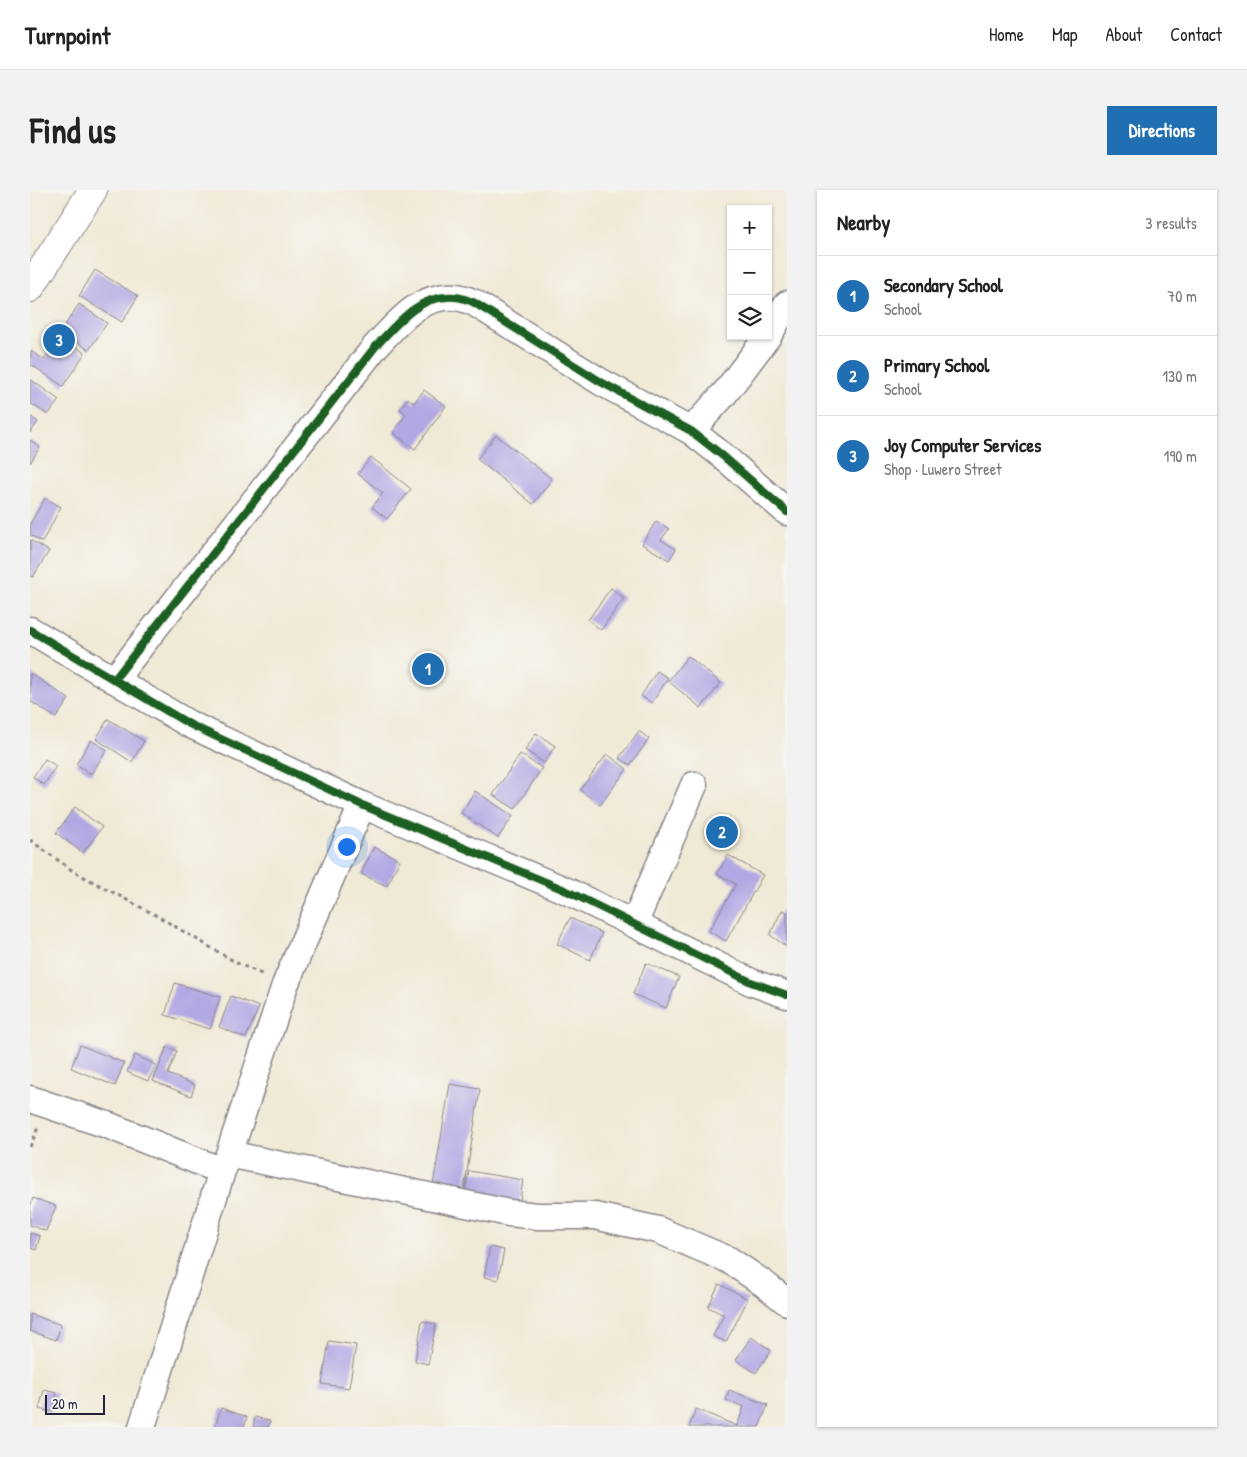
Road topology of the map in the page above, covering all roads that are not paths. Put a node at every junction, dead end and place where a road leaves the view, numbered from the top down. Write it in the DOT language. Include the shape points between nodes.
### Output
graph roads {
  1 [pos="93,190"];
  2 [pos="30,288"];
  3 [pos="787,304"];
  4 [pos="772,329"];
  5 [pos="765,340"];
  6 [pos="691,431"];
  7 [pos="787,512"];
  8 [pos="30,630"];
  9 [pos="114,680"];
  10 [pos="694,785"];
  11 [pos="362,806"];
  12 [pos="634,924"];
  13 [pos="787,994"];
  14 [pos="30,1099"];
  15 [pos="225,1162"];
  16 [pos="787,1302"];
  17 [pos="142,1427"];
  1 -- 2 [label="main road"];
  3 -- 4 [label="street"];
  5 -- 6 [label="street"];
  6 -- 7 [label="street"];
  6 -- 9 [label="street" via="600,382 473,302 440,297 422,303 375,347"];
  8 -- 9 [label="street"];
  9 -- 11 [label="street" via="189,724"];
  10 -- 12 [label="street"];
  11 -- 12 [label="street" via="567,891"];
  11 -- 15 [label="street" via="285,985"];
  12 -- 13 [label="street" via="751,982"];
  14 -- 15 [label="street"];
  15 -- 16 [label="street" via="509,1213 594,1216 658,1230 729,1260"];
  15 -- 17 [label="street"];
}
